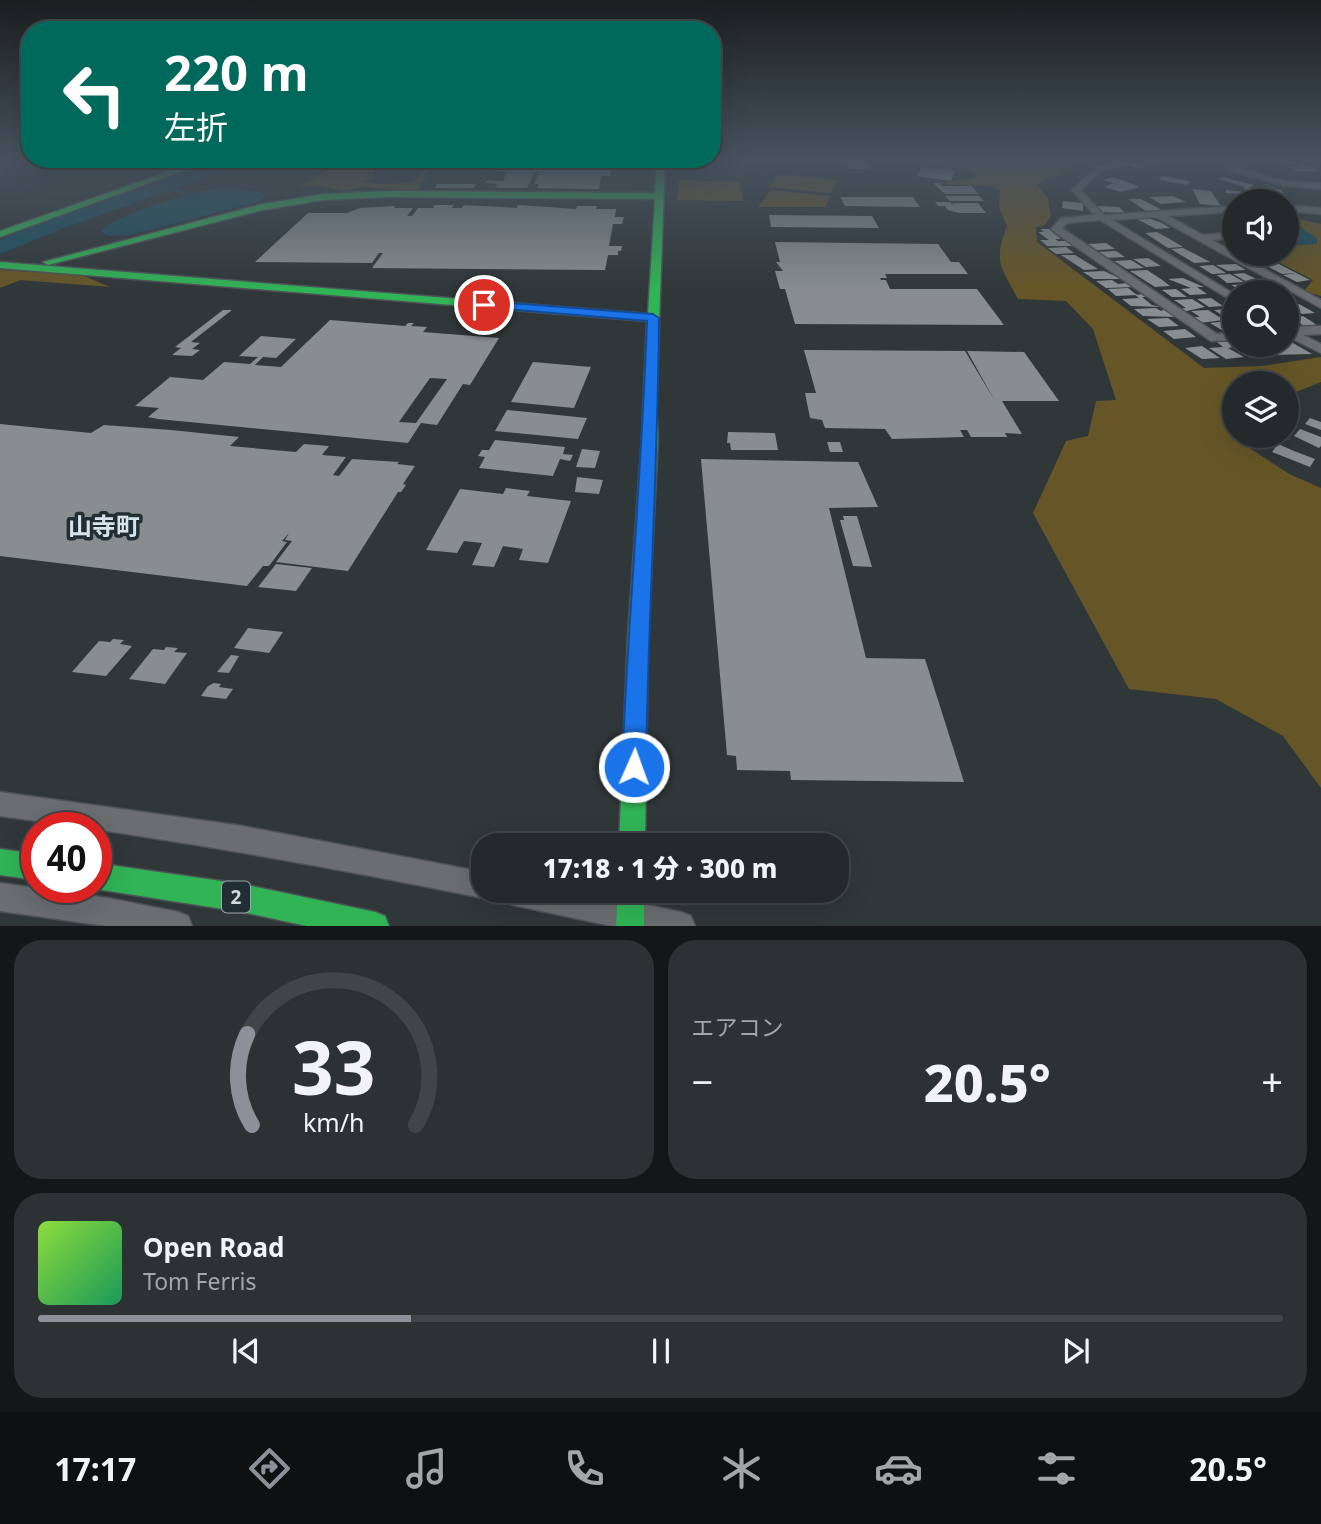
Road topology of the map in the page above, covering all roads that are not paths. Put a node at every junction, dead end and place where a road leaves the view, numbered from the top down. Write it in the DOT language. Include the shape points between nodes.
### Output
graph roads {
  1 [pos="84,204"];
  2 [pos="280,204"];
  3 [pos="660,204"];
  4 [pos="1089,204"];
  5 [pos="1299,209"];
  6 [pos="1222,210"];
  7 [pos="1321,211"];
  8 [pos="1158,214"];
  9 [pos="1101,217"];
  10 [pos="0,234"];
  11 [pos="1222,237"];
  12 [pos="1200,238"];
  13 [pos="0,265"];
  14 [pos="28,267"];
  15 [pos="1222,292"];
  16 [pos="1321,305"];
  17 [pos="653,318"];
  18 [pos="1321,330"];
  19 [pos="1299,331"];
  20 [pos="1222,337"];
  21 [pos="1299,338"];
  22 [pos="1321,349"];
  23 [pos="0,804"];
  24 [pos="632,833"];
  25 [pos="0,862"];
  26 [pos="21,865"];
  27 [pos="112,878"];
  28 [pos="471,882"];
  29 [pos="0,897"];
  30 [pos="588,903"];
  31 [pos="631,910"];
  32 [pos="178,926"];
  33 [pos="374,926"];
  34 [pos="681,926"];
  1 -- 10 [label="street"];
  2 -- 14 [label="street"];
  3 -- 17 [label="street"];
  4 -- 9 [label="street"];
  5 -- 7 [label="street"];
  6 -- 8 [label="street"];
  8 -- 9 [label="street"];
  8 -- 12 [label="street"];
  9 -- 15 [label="street"];
  9 -- 20 [label="street" via="1064,220 1056,229 1215,338"];
  11 -- 12 [label="street"];
  12 -- 16 [label="street"];
  13 -- 14 [label="street"];
  14 -- 17 [label="street"];
  17 -- 24 [label="street"];
  18 -- 19 [label="street"];
  21 -- 22 [label="street"];
  23 -- 28 [label="street" via="349,857"];
  25 -- 26 [label="street"];
  27 -- 33 [label="street, 2" via="242,898"];
  29 -- 32 [label="street"];
  30 -- 31 [label="street"];
  31 -- 34 [label="street"];
}
